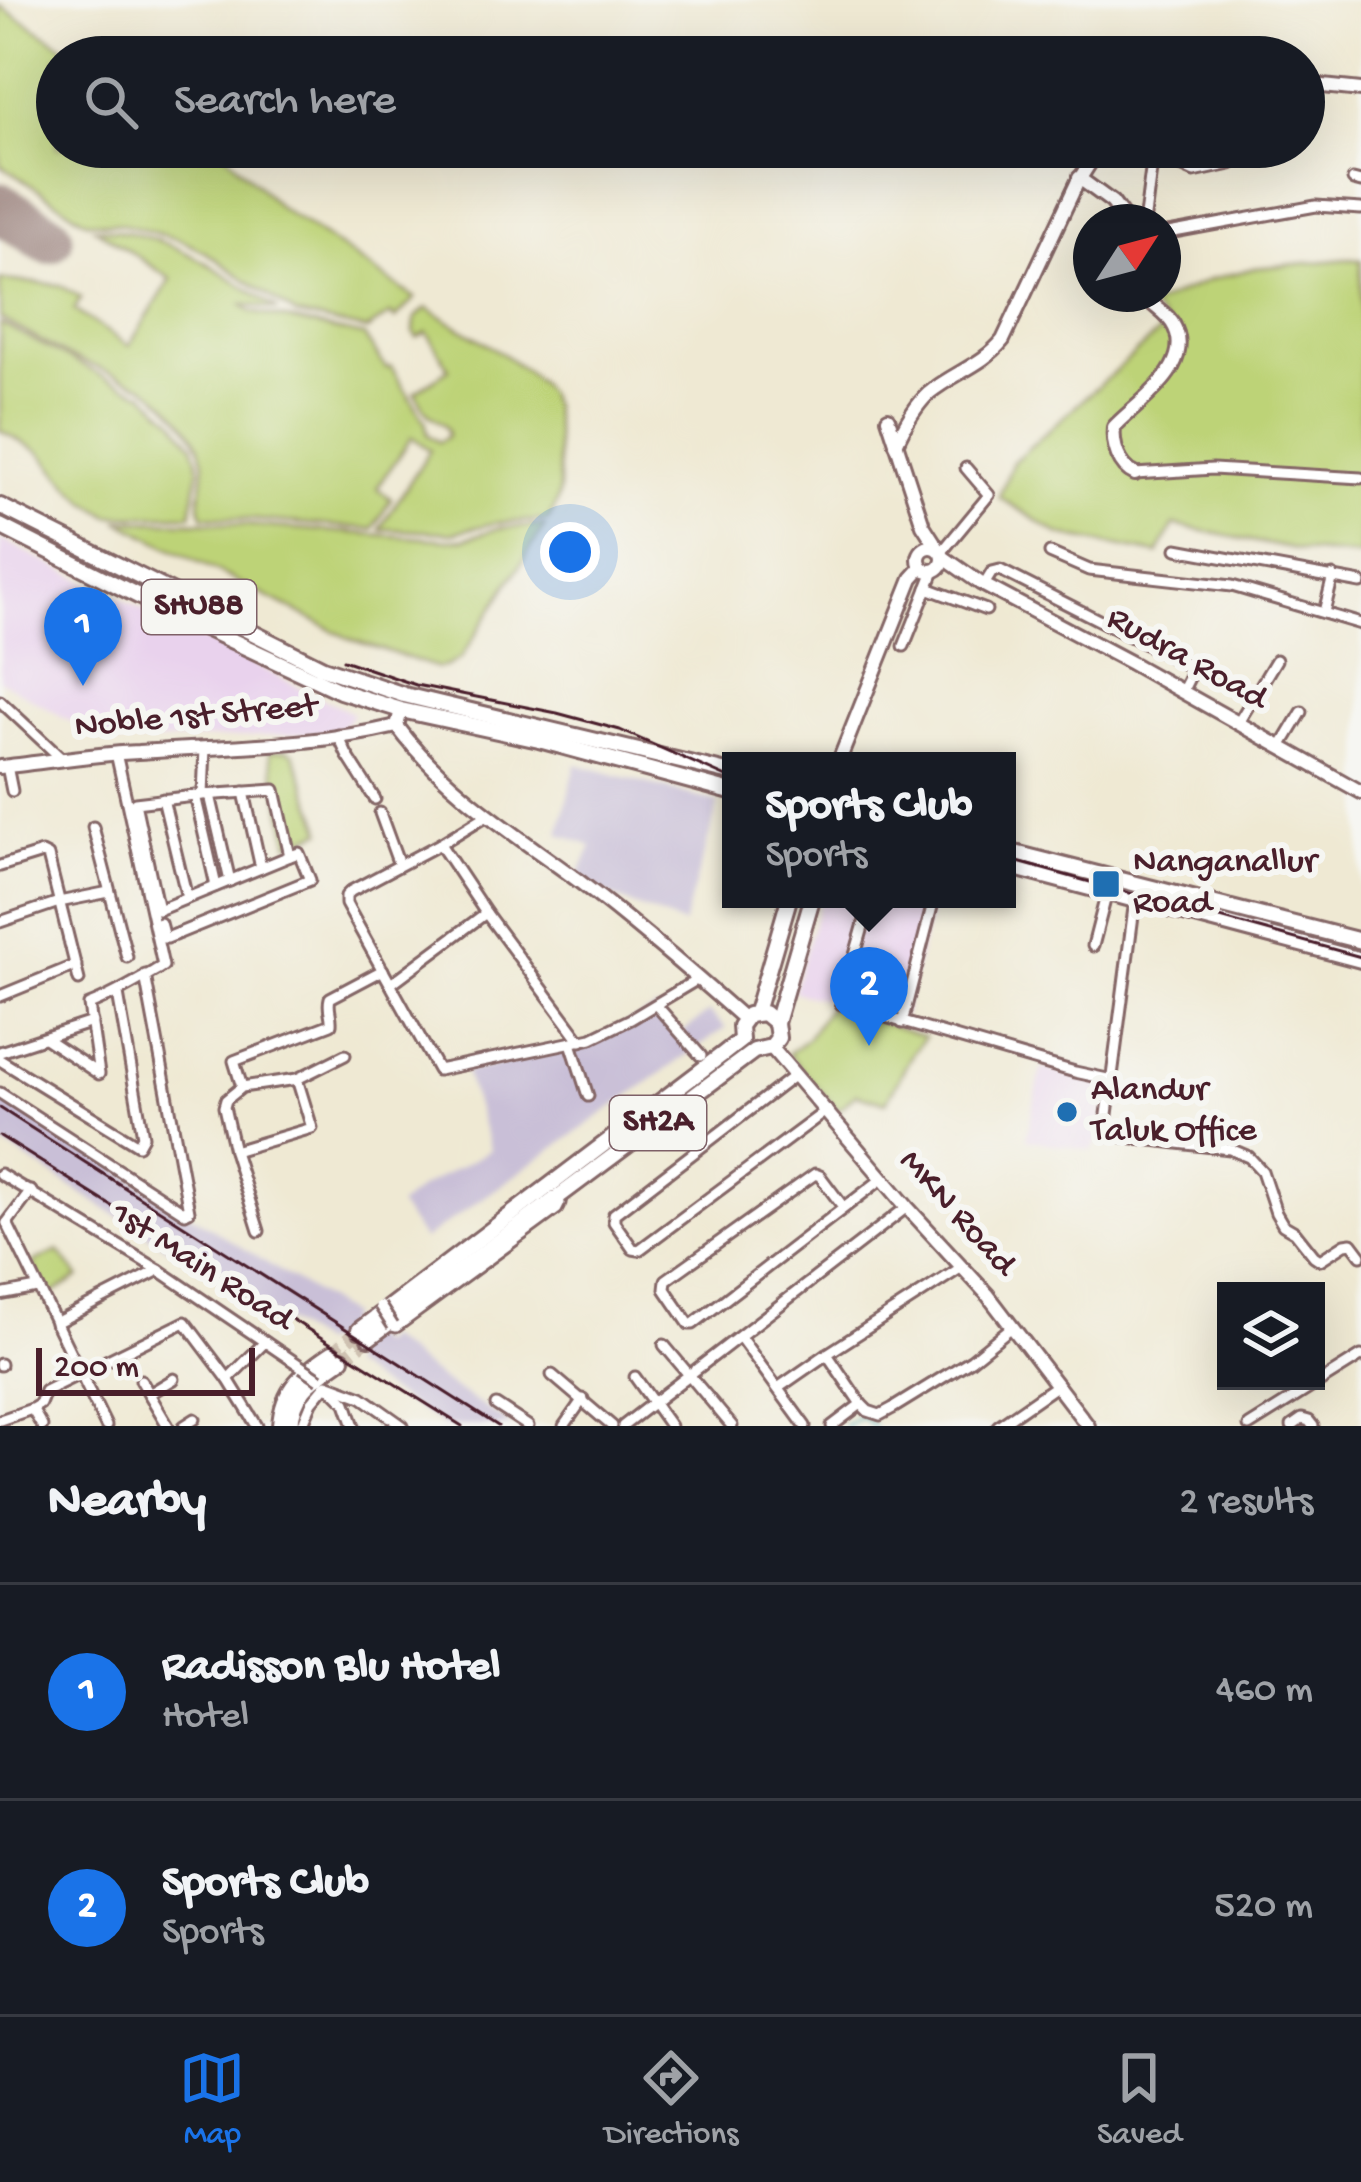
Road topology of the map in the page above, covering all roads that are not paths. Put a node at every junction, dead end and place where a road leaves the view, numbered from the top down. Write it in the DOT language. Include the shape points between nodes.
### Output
graph roads {
  1 [pos="1325,86"];
  2 [pos="1361,90"];
  3 [pos="1086,168"];
  4 [pos="1149,168"];
  5 [pos="1079,178"];
  6 [pos="1114,204"];
  7 [pos="1148,204"];
  8 [pos="1361,208"];
  9 [pos="1181,231"];
  10 [pos="1161,312"];
  11 [pos="888,418"];
  12 [pos="896,444"];
  13 [pos="966,468"];
  14 [pos="1136,474"];
  15 [pos="1361,478"];
  16 [pos="0,506"];
  17 [pos="923,525"];
  18 [pos="0,526"];
  19 [pos="1177,549"];
  20 [pos="923,550"];
  21 [pos="941,553"];
  22 [pos="1049,553"];
  23 [pos="931,569"];
  24 [pos="1333,576"];
  25 [pos="1361,583"];
  26 [pos="982,584"];
  27 [pos="928,588"];
  28 [pos="1069,605"];
  29 [pos="986,610"];
  30 [pos="1324,612"];
  31 [pos="1361,624"];
  32 [pos="1059,625"];
  33 [pos="904,646"];
  34 [pos="1276,660"];
  35 [pos="321,675"];
  36 [pos="1182,692"];
  37 [pos="0,701"];
  38 [pos="400,710"];
  39 [pos="1302,712"];
  40 [pos="1238,723"];
  41 [pos="338,735"];
  42 [pos="1281,747"];
  43 [pos="205,748"];
  44 [pos="843,752"];
  45 [pos="116,753"];
  46 [pos="63,760"];
  47 [pos="3,767"];
  48 [pos="722,771"];
  49 [pos="722,790"];
  50 [pos="12,791"];
  51 [pos="244,792"];
  52 [pos="1361,792"];
  53 [pos="203,795"];
  54 [pos="164,799"];
  55 [pos="375,799"];
  56 [pos="380,813"];
  57 [pos="489,814"];
  58 [pos="93,827"];
  59 [pos="453,836"];
  60 [pos="440,844"];
  61 [pos="1016,853"];
  62 [pos="290,856"];
  63 [pos="399,865"];
  64 [pos="454,865"];
  65 [pos="0,866"];
  66 [pos="260,868"];
  67 [pos="1016,868"];
  68 [pos="230,881"];
  69 [pos="215,886"];
  70 [pos="110,892"];
  71 [pos="1107,892"];
  72 [pos="187,898"];
  73 [pos="1136,900"];
  74 [pos="59,902"];
  75 [pos="785,908"];
  76 [pos="809,908"];
  77 [pos="868,908"];
  78 [pos="932,908"];
  79 [pos="158,910"];
  80 [pos="486,913"];
  81 [pos="0,922"];
  82 [pos="1361,941"];
  83 [pos="1093,946"];
  84 [pos="127,957"];
  85 [pos="1361,960"];
  86 [pos="76,965"];
  87 [pos="383,970"];
  88 [pos="145,975"];
  89 [pos="80,980"];
  90 [pos="698,980"];
  91 [pos="392,982"];
  92 [pos="118,994"];
  93 [pos="0,996"];
  94 [pos="656,1005"];
  95 [pos="750,1016"];
  96 [pos="92,1022"];
  97 [pos="776,1023"];
  98 [pos="902,1023"];
  99 [pos="45,1038"];
  100 [pos="741,1040"];
  101 [pos="576,1042"];
  102 [pos="771,1047"];
  103 [pos="754,1051"];
  104 [pos="345,1055"];
  105 [pos="0,1056"];
  106 [pos="700,1056"];
  107 [pos="795,1075"];
  108 [pos="297,1078"];
  109 [pos="1112,1080"];
  110 [pos="242,1088"];
  111 [pos="0,1093"];
  112 [pos="588,1096"];
  113 [pos="827,1110"];
  114 [pos="234,1151"];
  115 [pos="0,1174"];
  116 [pos="883,1178"];
  117 [pos="31,1191"];
  118 [pos="557,1191"];
  119 [pos="907,1207"];
  120 [pos="844,1208"];
  121 [pos="3,1224"];
  122 [pos="259,1231"];
  123 [pos="1361,1255"];
  124 [pos="962,1267"];
  125 [pos="159,1270"];
  126 [pos="37,1288"];
  127 [pos="0,1295"];
  128 [pos="379,1305"];
  129 [pos="55,1323"];
  130 [pos="1013,1326"];
  131 [pos="364,1334"];
  132 [pos="740,1336"];
  133 [pos="265,1342"];
  134 [pos="664,1345"];
  135 [pos="826,1354"];
  136 [pos="1361,1356"];
  137 [pos="80,1374"];
  138 [pos="552,1375"];
  139 [pos="688,1376"];
  140 [pos="634,1377"];
  141 [pos="141,1379"];
  142 [pos="174,1379"];
  143 [pos="228,1379"];
  144 [pos="324,1382"];
  145 [pos="1058,1385"];
  146 [pos="778,1388"];
  147 [pos="149,1394"];
  148 [pos="583,1399"];
  149 [pos="652,1403"];
  150 [pos="861,1404"];
  151 [pos="496,1405"];
  152 [pos="32,1408"];
  153 [pos="0,1420"];
  154 [pos="626,1425"];
  155 [pos="42,1426"];
  156 [pos="106,1426"];
  157 [pos="168,1426"];
  158 [pos="256,1426"];
  159 [pos="280,1426"];
  160 [pos="291,1426"];
  161 [pos="302,1426"];
  162 [pos="354,1426"];
  163 [pos="403,1426"];
  164 [pos="528,1426"];
  165 [pos="564,1426"];
  166 [pos="612,1426"];
  167 [pos="670,1426"];
  168 [pos="732,1426"];
  169 [pos="806,1426"];
  170 [pos="832,1426"];
  171 [pos="998,1426"];
  172 [pos="1088,1426"];
  173 [pos="1249,1426"];
  174 [pos="1292,1426"];
  175 [pos="1312,1426"];
  1 -- 2 [label="street"];
  3 -- 5 [label="street"];
  4 -- 7 [label="street"];
  5 -- 6 [label="street"];
  5 -- 12 [label="street" via="1003,340 929,394"];
  8 -- 9 [label="street" via="1316,206"];
  10 -- 14 [label="street" via="1178,342 1174,357 1162,382 1114,427 1118,454"];
  11 -- 12 [label="street"];
  12 -- 17 [label="street"];
  13 -- 21 [label="street" via="989,495"];
  14 -- 15 [label="street" via="1213,469"];
  16 -- 35 [label="main road, SHU88"];
  17 -- 20 [label="street"];
  17 -- 21 [label="street"];
  18 -- 35 [label="main road, SHU88" via="168,611"];
  19 -- 24 [label="street"];
  20 -- 21 [label="street"];
  20 -- 23 [label="street" via="919,557"];
  21 -- 23 [label="street" via="941,566"];
  21 -- 26 [label="street, Rudra Road"];
  22 -- 30 [label="street" via="1088,570 1232,586"];
  23 -- 26 [label="street, Rudra Road"];
  23 -- 27 [label="street"];
  23 -- 44 [label="street" via="912,578"];
  24 -- 25 [label="street"];
  24 -- 30 [label="street"];
  26 -- 28 [label="street" via="1000,570"];
  26 -- 32 [label="street, Rudra Road"];
  27 -- 29 [label="street"];
  27 -- 33 [label="street"];
  28 -- 32 [label="street"];
  28 -- 36 [label="street" via="1189,666"];
  30 -- 31 [label="street"];
  32 -- 36 [label="street, Rudra Road"];
  34 -- 40 [label="street"];
  35 -- 38 [label="main road, SHU88"];
  36 -- 40 [label="street, Rudra Road"];
  37 -- 46 [label="street"];
  38 -- 41 [label="street, Noble 1st Street"];
  38 -- 48 [label="main road, SHU88"];
  38 -- 49 [label="main road, SHU88"];
  38 -- 57 [label="street" via="430,764"];
  39 -- 42 [label="street"];
  40 -- 42 [label="street, Rudra Road"];
  41 -- 43 [label="street, Noble 1st Street"];
  41 -- 55 [label="street"];
  42 -- 52 [label="street, Rudra Road"];
  43 -- 45 [label="street, Noble 1st Street"];
  43 -- 53 [label="street"];
  45 -- 46 [label="street, Noble 1st Street"];
  45 -- 88 [label="street" via="163,963"];
  46 -- 47 [label="street, Noble 1st Street"];
  47 -- 50 [label="street"];
  51 -- 53 [label="street"];
  51 -- 62 [label="street" via="275,790"];
  51 -- 66 [label="street"];
  53 -- 54 [label="street"];
  53 -- 68 [label="street"];
  53 -- 69 [label="street"];
  54 -- 72 [label="street"];
  54 -- 79 [label="street" via="135,803"];
  56 -- 63 [label="street"];
  57 -- 59 [label="street"];
  57 -- 90 [label="street"];
  58 -- 70 [label="street"];
  59 -- 60 [label="street"];
  59 -- 64 [label="street"];
  60 -- 63 [label="street"];
  60 -- 64 [label="street"];
  61 -- 82 [label="main road"];
  62 -- 66 [label="street"];
  62 -- 79 [label="street" via="299,853 310,880 167,938"];
  63 -- 87 [label="street" via="346,896"];
  64 -- 80 [label="street"];
  65 -- 74 [label="street" via="42,853"];
  66 -- 68 [label="street"];
  67 -- 71 [label="main road"];
  68 -- 69 [label="street"];
  69 -- 72 [label="street"];
  70 -- 74 [label="street"];
  70 -- 84 [label="street"];
  71 -- 73 [label="main road"];
  71 -- 83 [label="street"];
  72 -- 79 [label="street"];
  73 -- 85 [label="main road"];
  73 -- 109 [label="street"];
  74 -- 81 [label="street"];
  74 -- 86 [label="street"];
  75 -- 95 [label="main road"];
  76 -- 97 [label="main road"];
  77 -- 98 [label="street" via="841,1004"];
  78 -- 98 [label="street"];
  80 -- 91 [label="street"];
  80 -- 101 [label="street"];
  86 -- 89 [label="street"];
  86 -- 93 [label="street"];
  87 -- 91 [label="street"];
  87 -- 110 [label="street" via="330,998 332,1024 234,1061"];
  88 -- 92 [label="street"];
  88 -- 111 [label="street" via="189,1210"];
  90 -- 94 [label="street"];
  90 -- 95 [label="street"];
  91 -- 101 [label="street" via="438,1070"];
  92 -- 96 [label="street" via="89,1006"];
  92 -- 105 [label="street" via="141,1144"];
  94 -- 101 [label="street"];
  94 -- 106 [label="street"];
  95 -- 97 [label="main road" via="764,1013"];
  95 -- 100 [label="main road"];
  96 -- 99 [label="street"];
  96 -- 99 [label="street" via="99,1074"];
  97 -- 102 [label="main road"];
  98 -- 109 [label="street"];
  99 -- 105 [label="street"];
  100 -- 103 [label="main road"];
  100 -- 118 [label="main road, SH2A"];
  101 -- 112 [label="street"];
  102 -- 103 [label="main road, SH2A"];
  102 -- 107 [label="street, MKN Road"];
  103 -- 118 [label="main road, SH2A"];
  104 -- 108 [label="street"];
  107 -- 113 [label="street, MKN Road"];
  107 -- 113 [label="street" via="614,1214 637,1252"];
  108 -- 110 [label="street"];
  108 -- 114 [label="street" via="312,1128"];
  109 -- 123 [label="street" via="1108,1135 1249,1157 1283,1225 1314,1256 1352,1243"];
  110 -- 114 [label="street" via="224,1107"];
  113 -- 116 [label="street, MKN Road"];
  114 -- 122 [label="street"];
  115 -- 117 [label="street, 1st Main Road"];
  116 -- 119 [label="street, MKN Road"];
  116 -- 120 [label="street"];
  117 -- 121 [label="street"];
  117 -- 125 [label="street, 1st Main Road"];
  118 -- 128 [label="street, bridge" via="557,1209 397,1327"];
  118 -- 131 [label="main road, SH2A"];
  119 -- 124 [label="street, MKN Road"];
  119 -- 132 [label="street"];
  120 -- 120 [label="street" via="693,1324 665,1288 814,1174"];
  121 -- 126 [label="street"];
  124 -- 130 [label="street, MKN Road"];
  124 -- 135 [label="street"];
  125 -- 129 [label="street"];
  125 -- 133 [label="street, 1st Main Road"];
  126 -- 127 [label="street"];
  126 -- 129 [label="street"];
  129 -- 137 [label="street"];
  130 -- 145 [label="street, MKN Road"];
  130 -- 150 [label="street" via="880,1415"];
  132 -- 139 [label="street"];
  132 -- 146 [label="street"];
  133 -- 143 [label="street"];
  133 -- 144 [label="street, 1st Main Road, bridge"];
  134 -- 139 [label="street"];
  135 -- 146 [label="street"];
  135 -- 150 [label="street"];
  136 -- 173 [label="street"];
  137 -- 143 [label="street" via="185,1322"];
  137 -- 152 [label="street" via="42,1393"];
  137 -- 156 [label="street"];
  138 -- 148 [label="street"];
  139 -- 149 [label="street"];
  139 -- 168 [label="street"];
  140 -- 149 [label="street"];
  141 -- 147 [label="street"];
  142 -- 147 [label="street"];
  143 -- 158 [label="street"];
  144 -- 161 [label="street"];
  144 -- 162 [label="street, 1st Main Road" via="346,1403"];
  144 -- 163 [label="street"];
  145 -- 171 [label="street"];
  145 -- 172 [label="street, MKN Road"];
  146 -- 169 [label="street"];
  147 -- 157 [label="street"];
  148 -- 165 [label="street"];
  148 -- 166 [label="street"];
  149 -- 154 [label="street"];
  149 -- 167 [label="street"];
  150 -- 170 [label="street"];
  151 -- 164 [label="street"];
  152 -- 153 [label="street"];
  152 -- 155 [label="street"];
  159 -- 160 [label="main road" via="293,1384 337,1355 299,1394"];
  174 -- 175 [label="street" via="1302,1419"];
}
